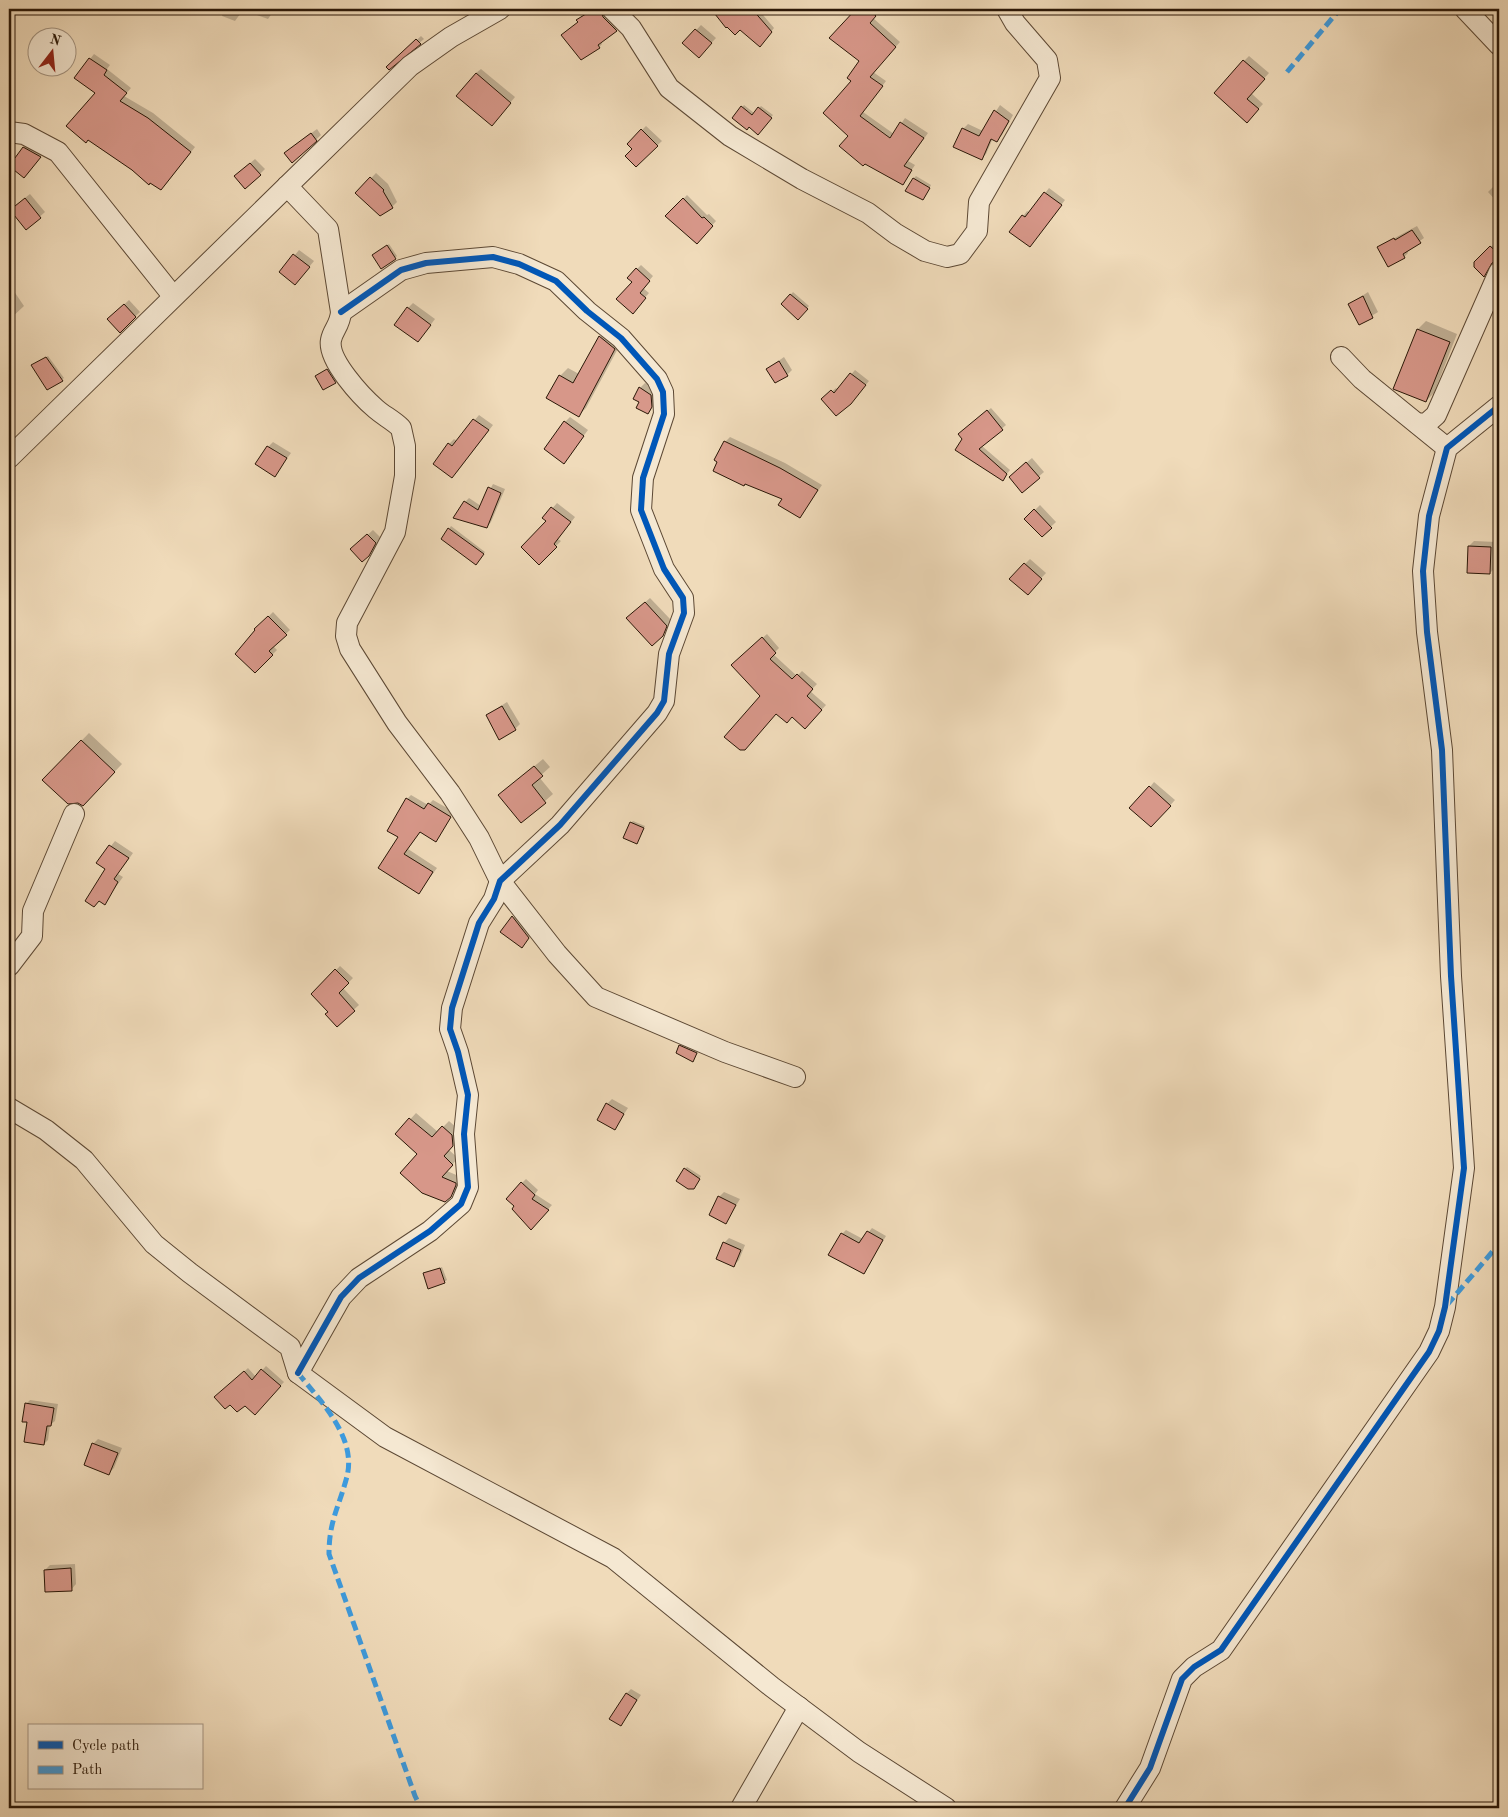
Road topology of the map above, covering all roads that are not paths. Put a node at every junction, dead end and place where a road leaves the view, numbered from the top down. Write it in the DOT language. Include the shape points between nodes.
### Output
graph roads {
  1 [pos="500,9"];
  2 [pos="612,9"];
  3 [pos="1007,9"];
  4 [pos="1465,9"];
  5 [pos="1499,45"];
  6 [pos="9,132"];
  7 [pos="287,186"];
  8 [pos="1499,272"];
  9 [pos="173,296"];
  10 [pos="341,312"];
  11 [pos="1341,357"];
  12 [pos="1499,406"];
  13 [pos="1418,424"];
  14 [pos="1447,448"];
  15 [pos="9,458"];
  16 [pos="74,814"];
  17 [pos="500,881"];
  18 [pos="9,966"];
  19 [pos="795,1077"];
  20 [pos="9,1108"];
  21 [pos="298,1373"];
  22 [pos="799,1707"];
  23 [pos="742,1808"];
  24 [pos="946,1808"];
  25 [pos="1125,1808"];
  1 -- 7 [label="street" via="410,66"];
  2 -- 3 [label="street" via="632,28 669,88 730,136 868,213 925,251 947,257 960,254 977,231 979,202 985,189 1050,78 1047,60"];
  4 -- 5 [label="street"];
  6 -- 9 [label="street" via="24,134 58,152"];
  7 -- 9 [label="street"];
  7 -- 10 [label="street" via="328,229"];
  8 -- 13 [label="street" via="1436,414 1427,423"];
  9 -- 15 [label="street"];
  10 -- 17 [label="street" via="340,323 331,340 332,354 352,384 376,409 401,428 405,446 405,476 395,532 347,623 346,636 350,649 397,723 450,793"];
  10 -- 17 [label="street" via="401,270 417,265 485,257 519,264 556,280 621,338 663,392 664,414 643,478 640,502 664,569 682,598 684,613 669,654 664,701 560,825"];
  11 -- 13 [label="street" via="1362,379"];
  12 -- 14 [label="street"];
  13 -- 14 [label="street"];
  14 -- 25 [label="street" via="1429,516 1423,572 1442,750 1451,976 1464,1168 1446,1307 1429,1352 1221,1650 1182,1679 1150,1768"];
  16 -- 18 [label="street" via="33,911 32,936"];
  17 -- 19 [label="street" via="557,954 596,996 725,1052"];
  17 -- 21 [label="street" via="494,899 479,923 452,1008 450,1029 468,1095 464,1134 468,1188 460,1204 430,1231 359,1278 341,1298"];
  20 -- 21 [label="street" via="46,1130 84,1160 154,1244 290,1347"];
  21 -- 22 [label="street" via="385,1437 613,1558"];
  22 -- 23 [label="street"];
  22 -- 24 [label="street" via="859,1752"];
}
